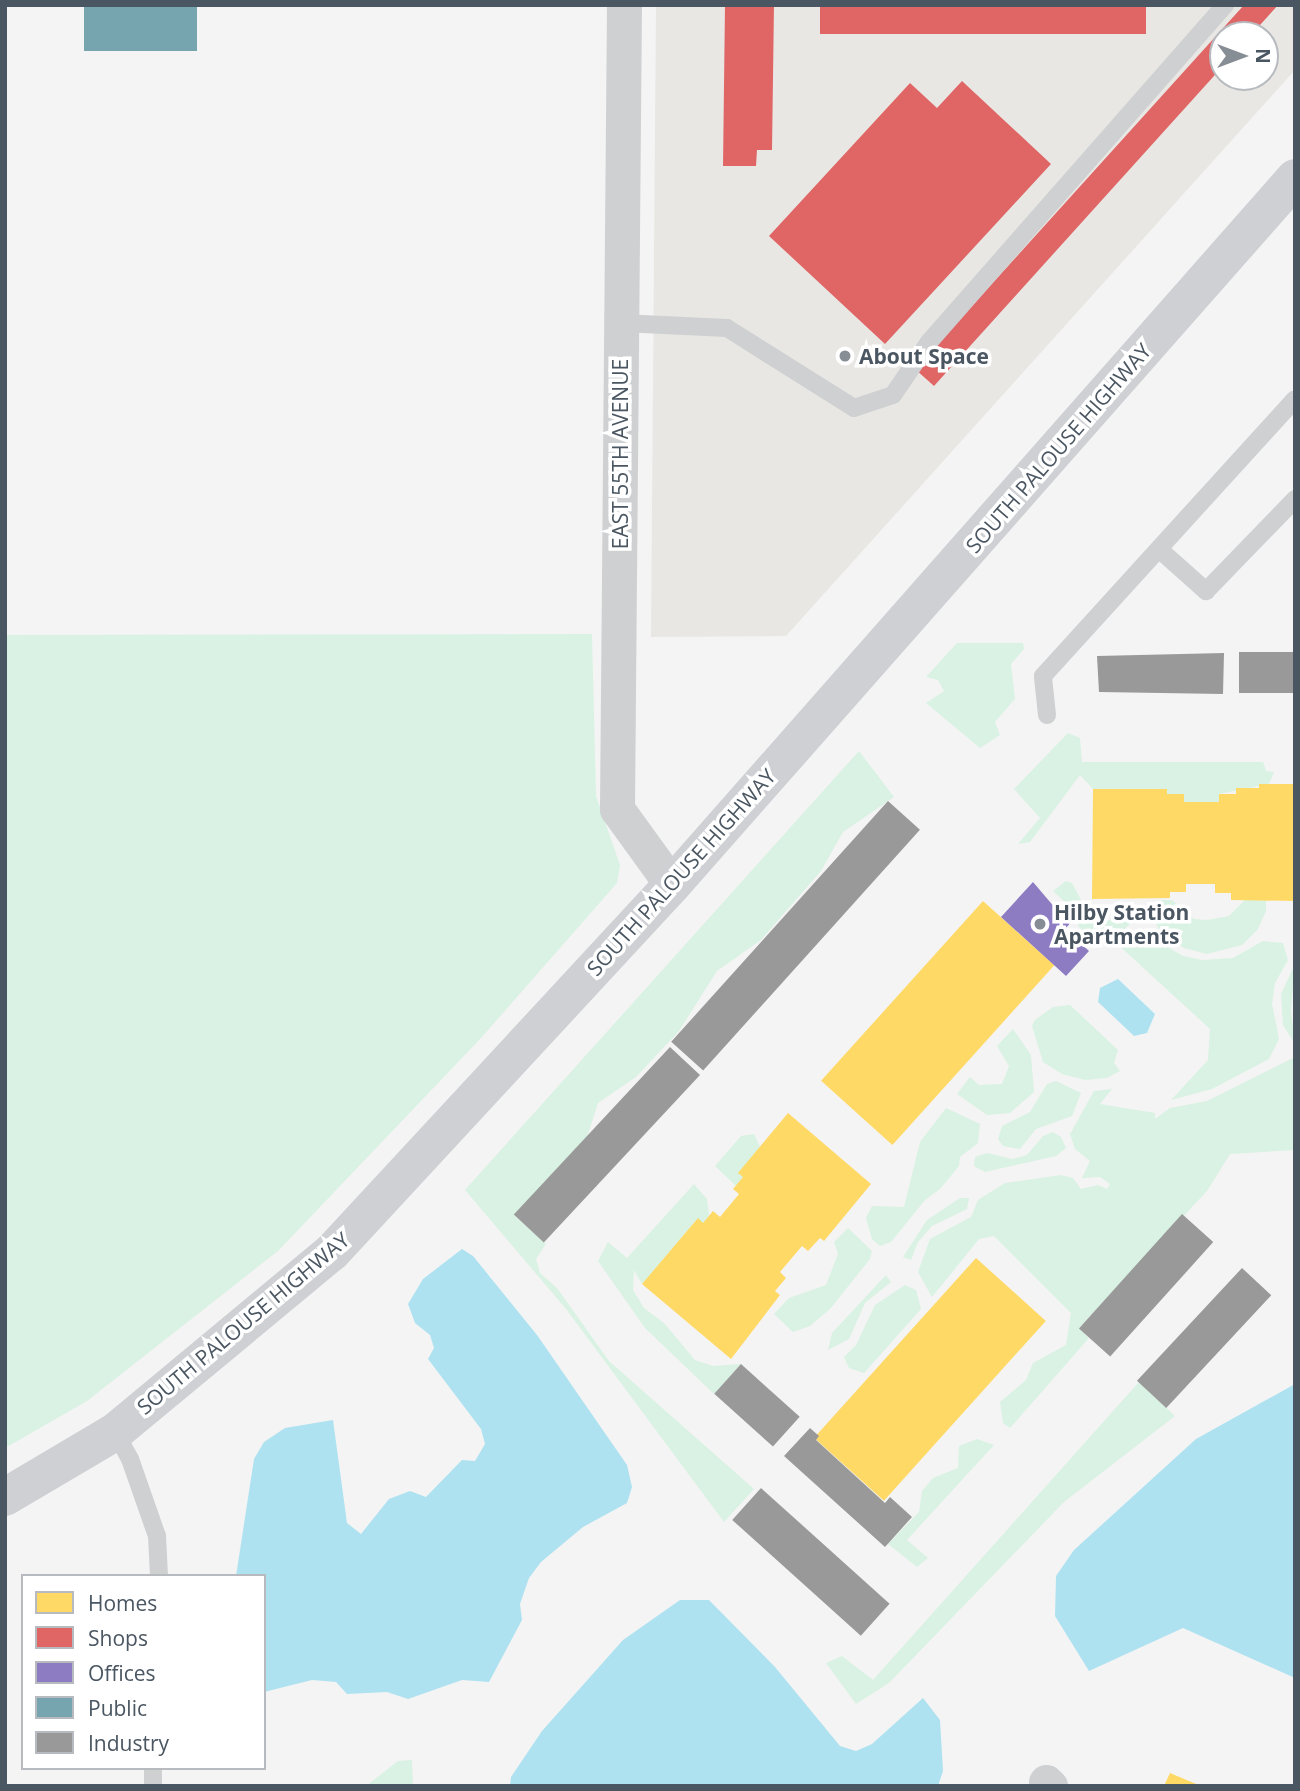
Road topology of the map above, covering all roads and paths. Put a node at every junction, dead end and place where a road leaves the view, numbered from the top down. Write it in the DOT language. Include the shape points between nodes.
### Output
graph roads {
  1 [pos="624,5"];
  2 [pos="1225,5"];
  3 [pos="1295,178"];
  4 [pos="621,323"];
  5 [pos="1295,399"];
  6 [pos="1295,499"];
  7 [pos="1160,550"];
  8 [pos="1047,715"];
  9 [pos="672,885"];
  10 [pos="115,1432"];
  11 [pos="5,1497"];
  12 [pos="159,1574"];
  1 -- 4 [label="street, EAST 55TH AVENUE"];
  2 -- 4 [label="lane" via="929,342 893,395 854,408 727,328"];
  3 -- 9 [label="main road, SOUTH PALOUSE HIGHWAY"];
  4 -- 9 [label="street, EAST 55TH AVENUE" via="617,809"];
  5 -- 7 [label="lane"];
  6 -- 7 [label="lane" via="1206,591"];
  7 -- 8 [label="lane" via="1044,676"];
  9 -- 10 [label="main road, SOUTH PALOUSE HIGHWAY" via="332,1252"];
  10 -- 11 [label="main road, SOUTH PALOUSE HIGHWAY"];
  10 -- 12 [label="lane" via="135,1471 157,1536"];
}
